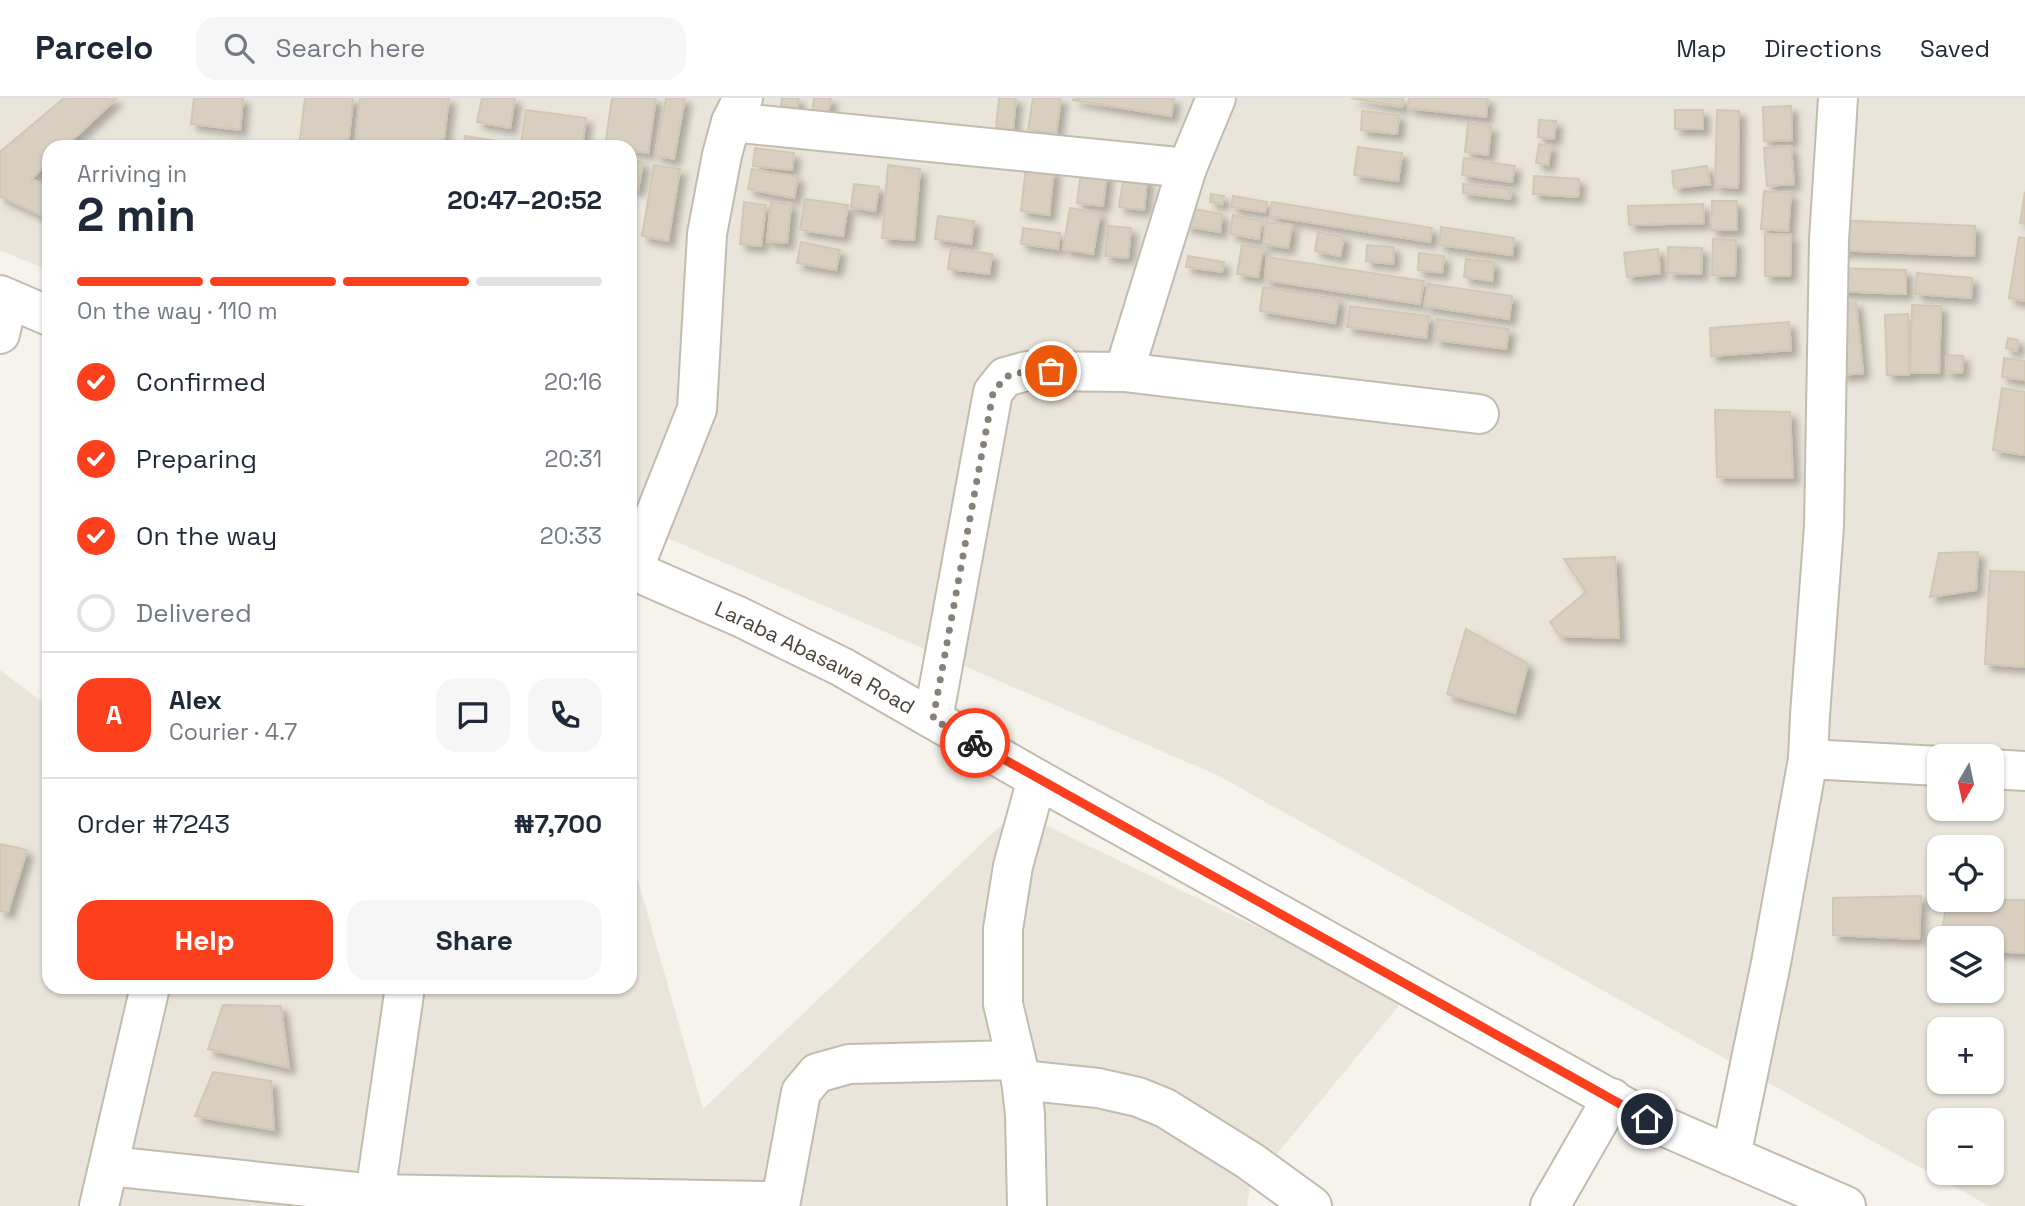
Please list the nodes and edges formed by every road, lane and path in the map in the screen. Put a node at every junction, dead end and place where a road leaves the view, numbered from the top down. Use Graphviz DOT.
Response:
graph roads {
  1 [pos="1216,98"];
  2 [pos="1838,98"];
  3 [pos="737,110"];
  4 [pos="1186,168"];
  5 [pos="3,309"];
  6 [pos="42,315"];
  7 [pos="1124,372"];
  8 [pos="1479,414"];
  9 [pos="637,558"];
  10 [pos="637,572"];
  11 [pos="933,719"];
  12 [pos="1808,759"];
  13 [pos="1927,765"];
  14 [pos="2004,770"];
  15 [pos="2025,771"];
  16 [pos="1037,779"];
  17 [pos="148,994"];
  18 [pos="404,994"];
  19 [pos="1019,1070"];
  20 [pos="1612,1098"];
  21 [pos="1731,1156"];
  22 [pos="109,1166"];
  23 [pos="375,1194"];
  24 [pos="652,1202"];
  25 [pos="100,1206"];
  26 [pos="779,1206"];
  27 [pos="1027,1206"];
  28 [pos="1312,1206"];
  29 [pos="1550,1206"];
  30 [pos="1846,1206"];
  1 -- 4 [label="street"];
  2 -- 12 [label="street"];
  3 -- 4 [label="street"];
  3 -- 9 [label="street"];
  4 -- 7 [label="street"];
  5 -- 6 [label="street"];
  7 -- 8 [label="street"];
  7 -- 11 [label="street"];
  10 -- 11 [label="street, Laraba Abasawa Road"];
  11 -- 16 [label="street, Laraba Abasawa Road"];
  12 -- 13 [label="street"];
  12 -- 21 [label="street"];
  14 -- 15 [label="street"];
  16 -- 19 [label="street"];
  16 -- 20 [label="street, Laraba Abasawa Road"];
  17 -- 22 [label="street"];
  18 -- 23 [label="street"];
  19 -- 26 [label="street"];
  19 -- 27 [label="street"];
  19 -- 28 [label="street"];
  20 -- 21 [label="street, Laraba Abasawa Road"];
  20 -- 29 [label="street"];
  21 -- 30 [label="street, Laraba Abasawa Road"];
  22 -- 23 [label="street"];
  22 -- 25 [label="street"];
  23 -- 24 [label="street"];
  24 -- 26 [label="street"];
}
